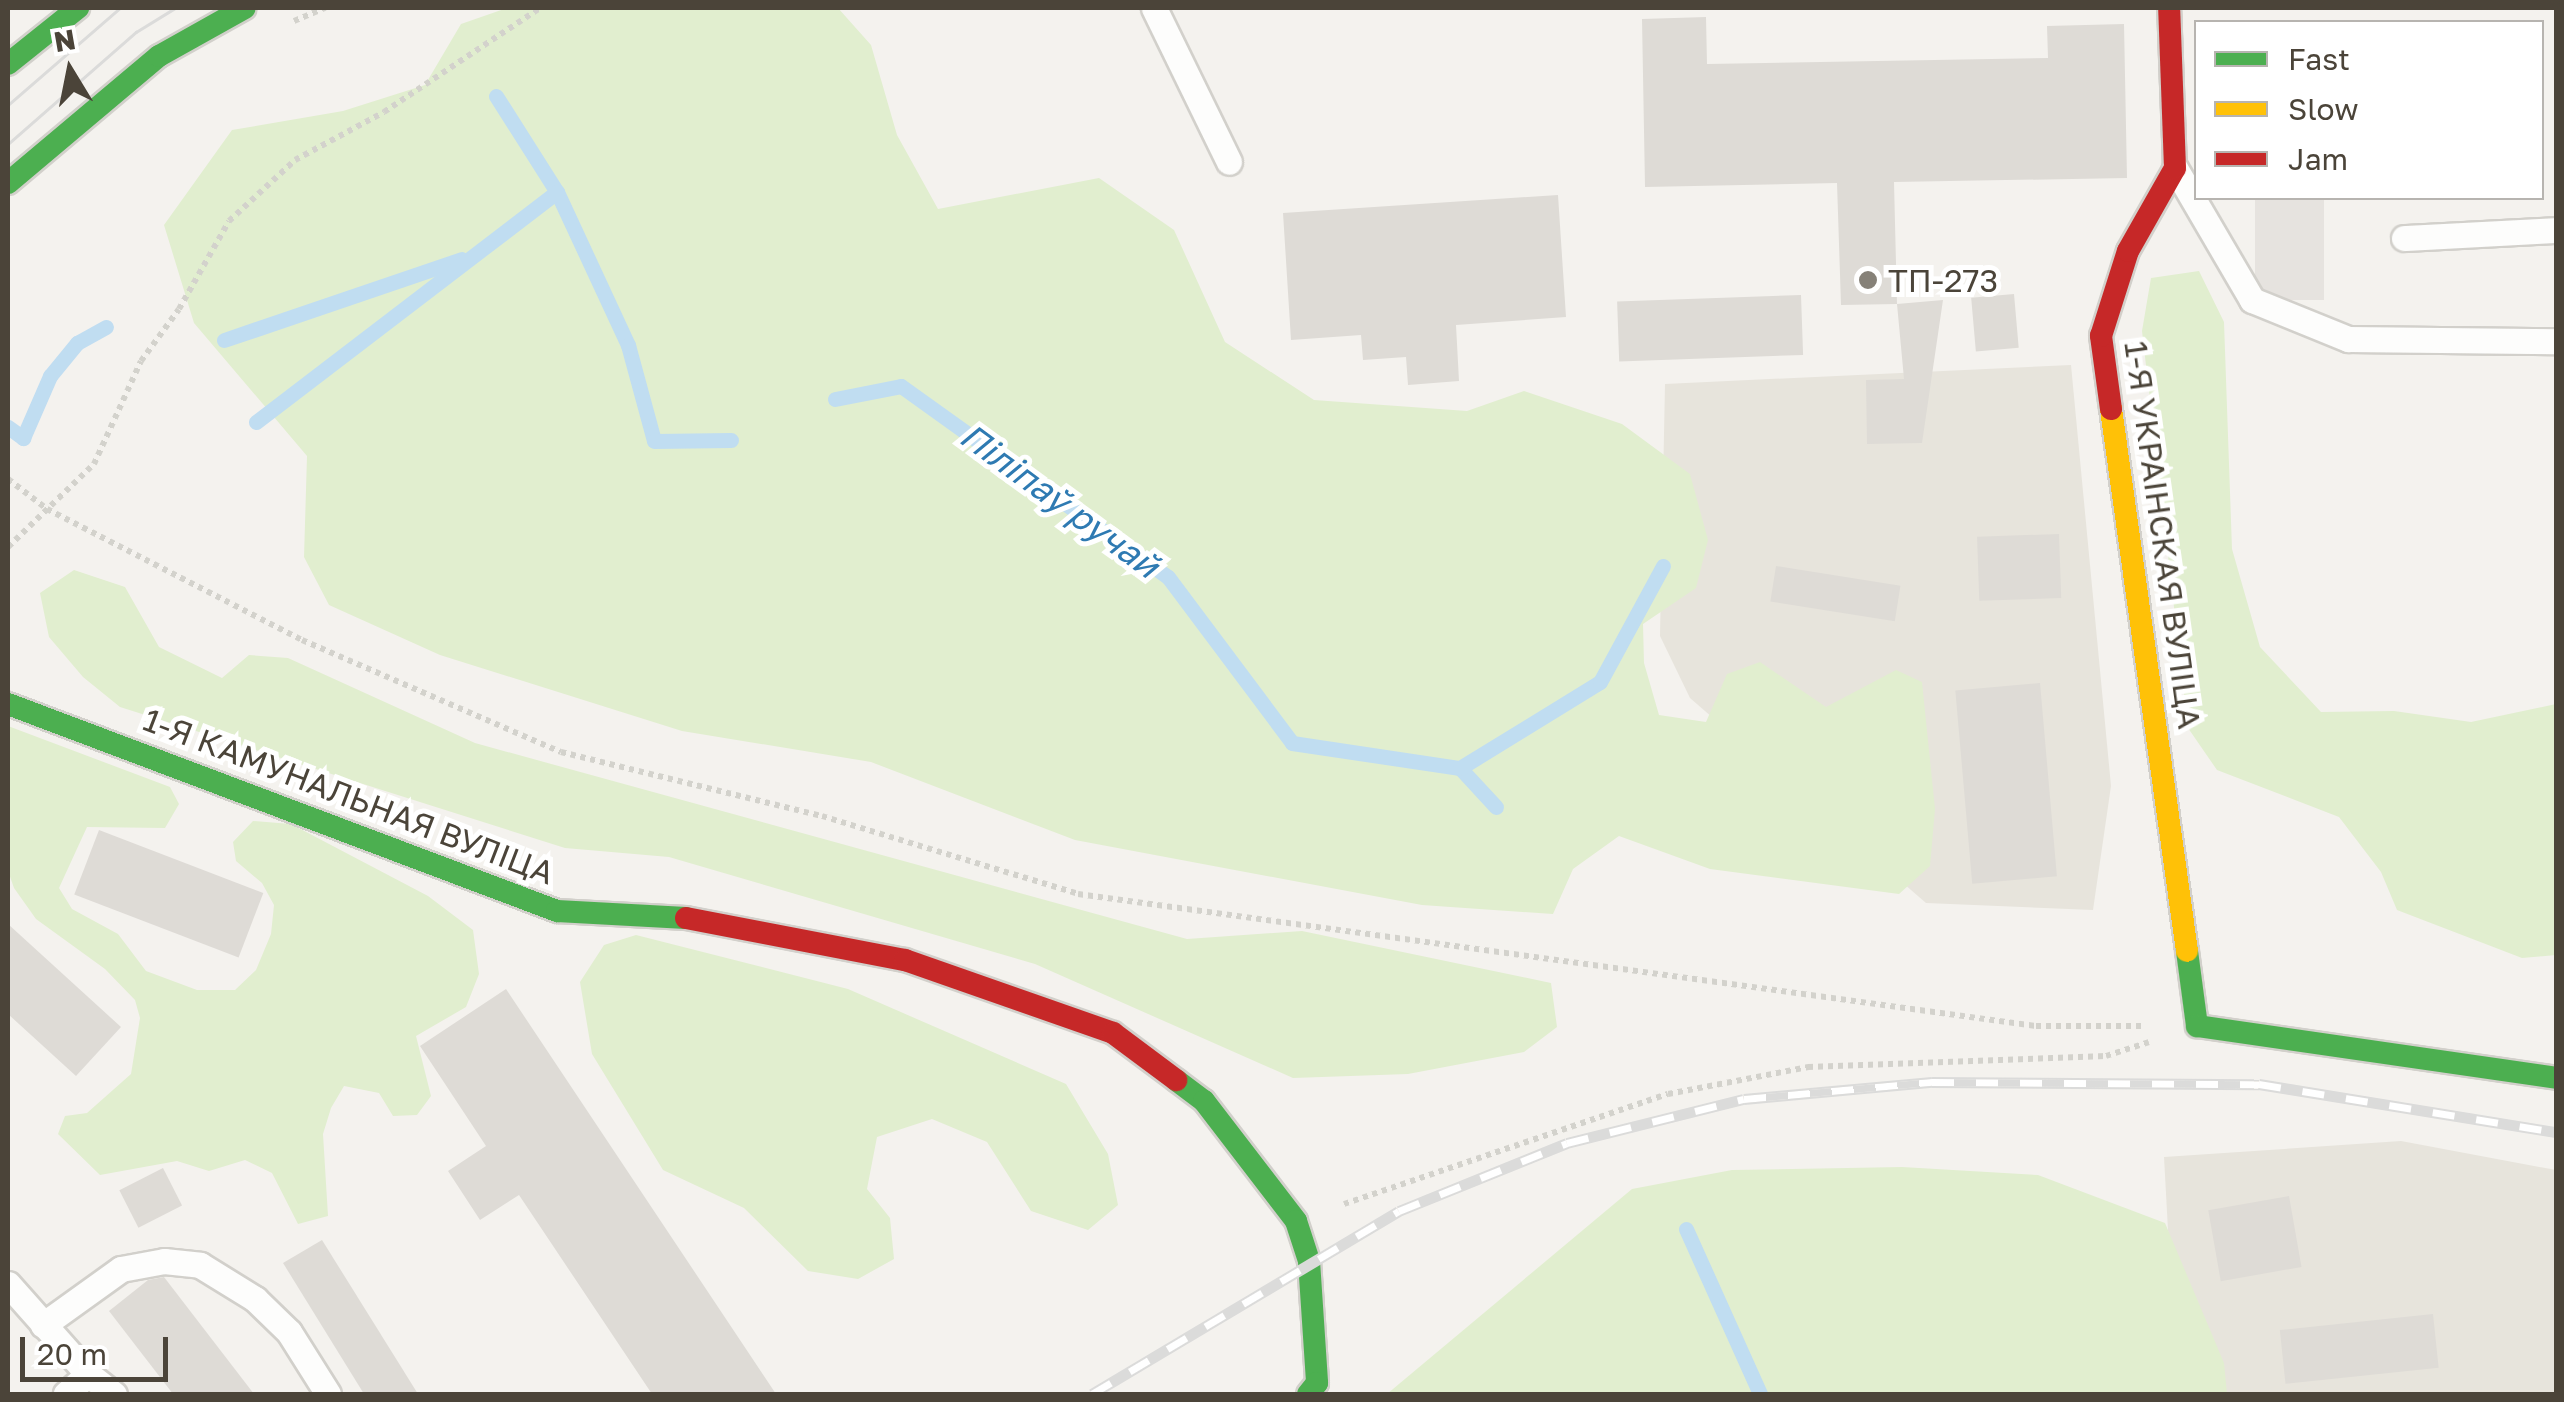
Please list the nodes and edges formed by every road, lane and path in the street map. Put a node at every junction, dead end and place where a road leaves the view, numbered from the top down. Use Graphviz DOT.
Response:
graph roads {
  1 [pos="78,8"];
  2 [pos="246,8"];
  3 [pos="540,8"];
  4 [pos="1154,8"];
  5 [pos="2169,8"];
  6 [pos="8,64"];
  7 [pos="1229,162"];
  8 [pos="2175,168"];
  9 [pos="8,182"];
  10 [pos="2556,230"];
  11 [pos="2404,238"];
  12 [pos="2556,340"];
  13 [pos="8,479"];
  14 [pos="48,509"];
  15 [pos="8,547"];
  16 [pos="8,704"];
  17 [pos="2197,1026"];
  18 [pos="2556,1078"];
  19 [pos="1296,1220"];
  20 [pos="8,1284"];
  21 [pos="43,1325"];
  22 [pos="88,1374"];
  23 [pos="66,1394"];
  24 [pos="114,1394"];
  25 [pos="328,1394"];
  26 [pos="1308,1394"];
  1 -- 6 [label="street"];
  2 -- 9 [label="street"];
  3 -- 14 [label="path"];
  4 -- 7 [label="lane"];
  5 -- 8 [label="street"];
  8 -- 12 [label="lane"];
  8 -- 17 [label="street, 1-Я УКРАІНСКАЯ ВУЛІЦА"];
  10 -- 11 [label="lane"];
  13 -- 14 [label="path"];
  14 -- 15 [label="path"];
  14 -- 17 [label="path"];
  16 -- 19 [label="street, 1-Я КАМУНАЛЬНАЯ ВУЛІЦА"];
  17 -- 18 [label="street"];
  17 -- 19 [label="path"];
  19 -- 26 [label="street, 1-Я КАМУНАЛЬНАЯ ВУЛІЦА"];
  20 -- 21 [label="lane"];
  21 -- 22 [label="lane"];
  21 -- 25 [label="lane"];
  22 -- 23 [label="lane"];
  22 -- 24 [label="lane"];
}
